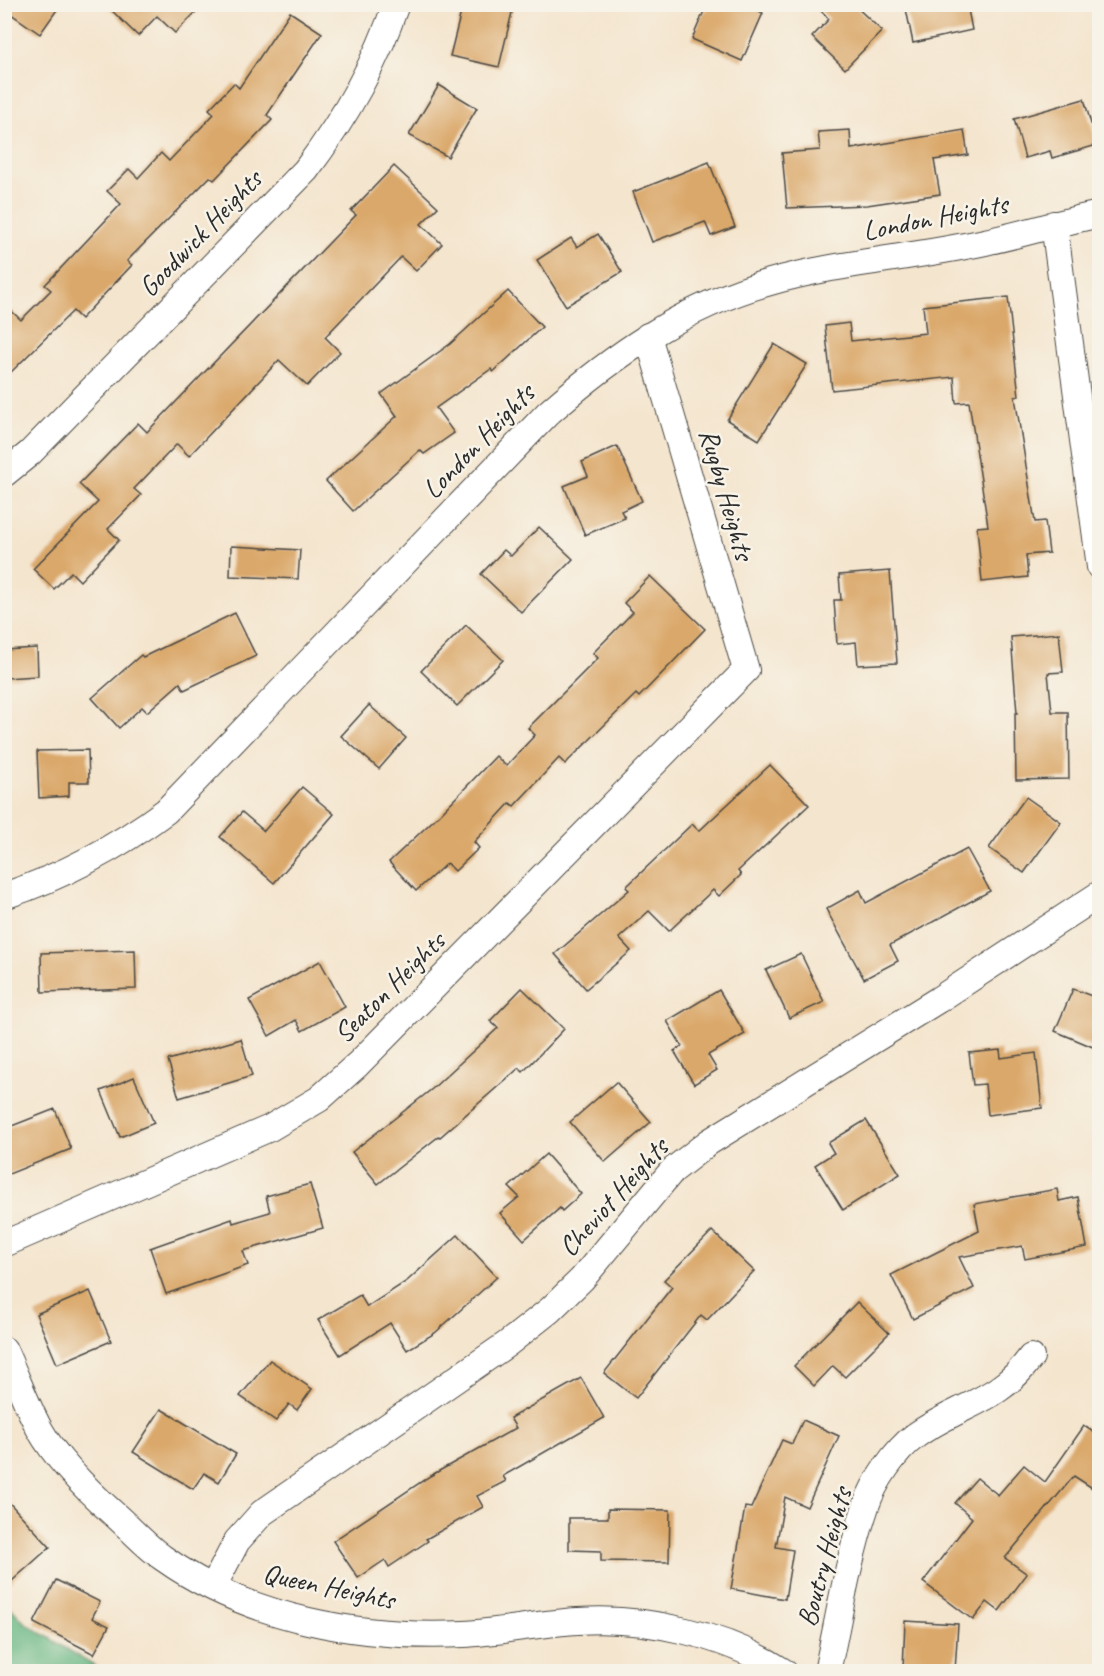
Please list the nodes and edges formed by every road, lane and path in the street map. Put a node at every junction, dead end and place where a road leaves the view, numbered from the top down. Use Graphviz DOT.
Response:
graph roads {
  1 [pos="396,4"];
  2 [pos="1100,214"];
  3 [pos="1054,224"];
  4 [pos="648,336"];
  5 [pos="4,474"];
  6 [pos="1100,567"];
  7 [pos="746,670"];
  8 [pos="1100,894"];
  9 [pos="4,896"];
  10 [pos="4,1244"];
  11 [pos="4,1350"];
  12 [pos="1031,1357"];
  13 [pos="213,1587"];
  14 [pos="784,1671"];
  15 [pos="826,1671"];
  1 -- 5 [label="street, Goodwick Heights"];
  2 -- 3 [label="street, London Heights"];
  3 -- 4 [label="street, London Heights"];
  3 -- 6 [label="street"];
  4 -- 7 [label="street, Rugby Heights"];
  4 -- 9 [label="street, London Heights"];
  7 -- 10 [label="street, Seaton Heights"];
  8 -- 13 [label="street, Cheviot Heights"];
  11 -- 13 [label="street, Queen Heights"];
  12 -- 15 [label="street, Boutry Heights"];
  13 -- 14 [label="street, Queen Heights"];
}
